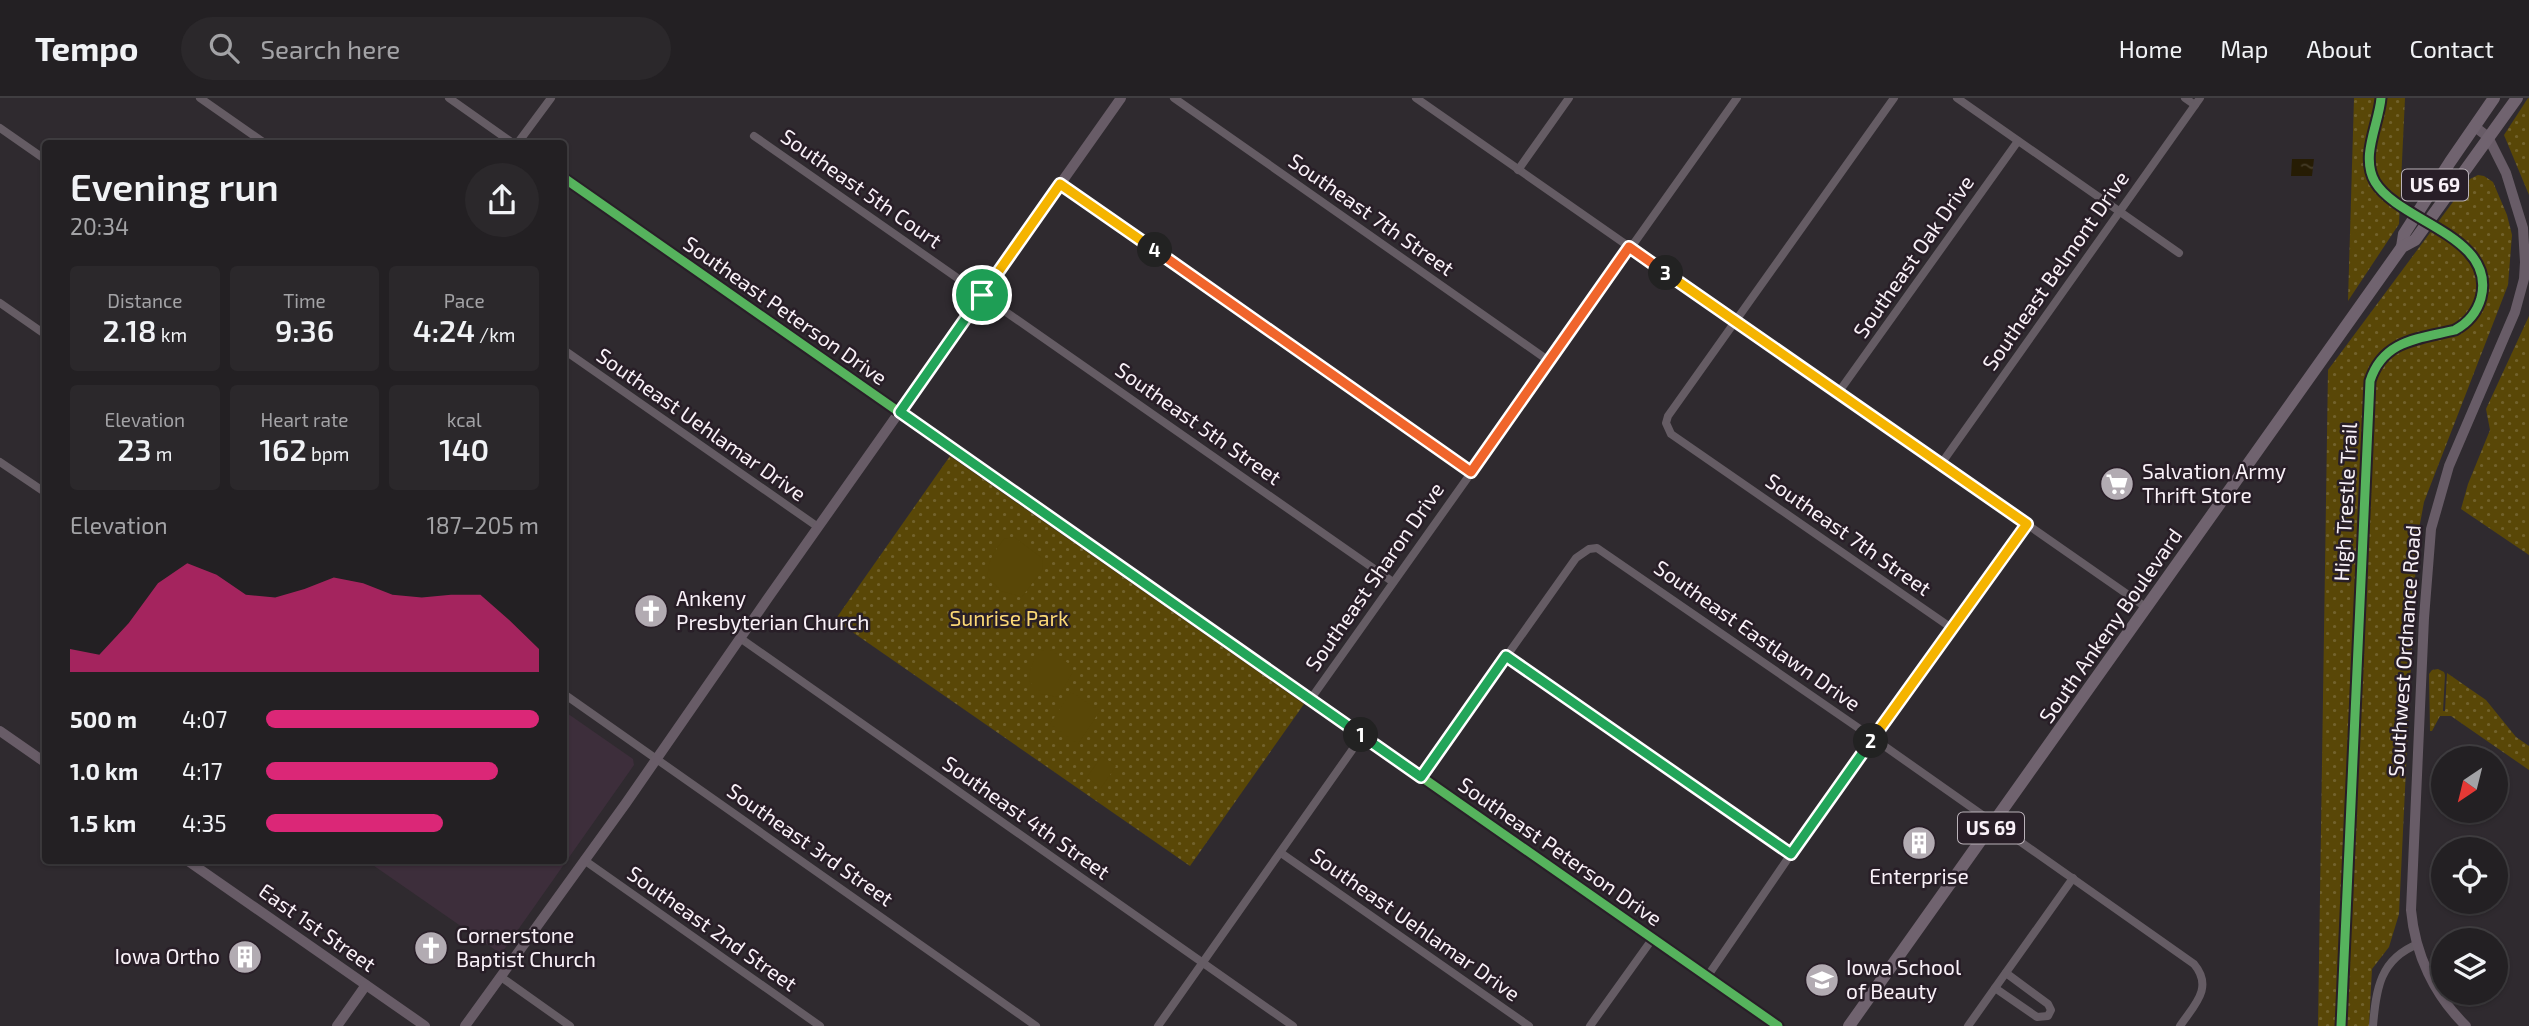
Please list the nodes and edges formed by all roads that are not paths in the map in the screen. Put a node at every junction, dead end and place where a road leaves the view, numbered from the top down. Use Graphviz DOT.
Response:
graph roads {
  1 [pos="201,98"];
  2 [pos="449,98"];
  3 [pos="551,98"];
  4 [pos="1121,98"];
  5 [pos="1174,98"];
  6 [pos="1416,98"];
  7 [pos="1569,98"];
  8 [pos="1737,98"];
  9 [pos="1894,98"];
  10 [pos="1957,98"];
  11 [pos="2185,98"];
  12 [pos="2494,98"];
  13 [pos="2517,98"];
  14 [pos="2198,102"];
  15 [pos="2474,126"];
  16 [pos="0,128"];
  17 [pos="754,136"];
  18 [pos="2488,137"];
  19 [pos="260,140"];
  20 [pos="510,140"];
  21 [pos="519,140"];
  22 [pos="2018,141"];
  23 [pos="42,157"];
  24 [pos="1518,170"];
  25 [pos="567,180"];
  26 [pos="1060,184"];
  27 [pos="2121,211"];
  28 [pos="1629,247"];
  29 [pos="2402,247"];
  30 [pos="2179,253"];
  31 [pos="982,295"];
  32 [pos="0,303"];
  33 [pos="1736,322"];
  34 [pos="42,332"];
  35 [pos="567,353"];
  36 [pos="1549,361"];
  37 [pos="1838,393"];
  38 [pos="900,412"];
  39 [pos="0,462"];
  40 [pos="1941,464"];
  41 [pos="1471,472"];
  42 [pos="42,490"];
  43 [pos="2027,524"];
  44 [pos="818,527"];
  45 [pos="1393,582"];
  46 [pos="2147,608"];
  47 [pos="1953,629"];
  48 [pos="740,638"];
  49 [pos="1506,656"];
  50 [pos="567,696"];
  51 [pos="1310,700"];
  52 [pos="0,731"];
  53 [pos="1362,736"];
  54 [pos="1874,738"];
  55 [pos="657,758"];
  56 [pos="42,759"];
  57 [pos="1421,777"];
  58 [pos="1994,823"];
  59 [pos="1281,853"];
  60 [pos="1791,854"];
  61 [pos="584,860"];
  62 [pos="192,864"];
  63 [pos="2073,878"];
  64 [pos="1653,938"];
  65 [pos="2418,944"];
  66 [pos="1203,964"];
  67 [pos="2006,973"];
  68 [pos="501,977"];
  69 [pos="1707,977"];
  70 [pos="366,985"];
  71 [pos="1995,988"];
  72 [pos="337,1026"];
  73 [pos="425,1026"];
  74 [pos="465,1026"];
  75 [pos="570,1026"];
  76 [pos="820,1026"];
  77 [pos="1036,1026"];
  78 [pos="1158,1026"];
  79 [pos="1293,1026"];
  80 [pos="1529,1026"];
  81 [pos="1590,1026"];
  82 [pos="1778,1026"];
  83 [pos="1849,1026"];
  84 [pos="1968,1026"];
  85 [pos="2180,1026"];
  86 [pos="2373,1026"];
  87 [pos="2466,1026"];
  1 -- 19 [label="street"];
  2 -- 20 [label="street"];
  3 -- 21 [label="street"];
  4 -- 26 [label="street"];
  5 -- 36 [label="street, Southeast 7th Street"];
  6 -- 24 [label="street"];
  7 -- 24 [label="street"];
  8 -- 28 [label="street, Southeast Sharon Drive"];
  9 -- 33 [label="street"];
  10 -- 22 [label="street"];
  11 -- 14 [label="street"];
  12 -- 15 [label="main road, South Ankeny Boulevard / US 69"];
  13 -- 18 [label="main road, South Ankeny Boulevard / US 69"];
  14 -- 27 [label="street, Southeast Belmont Drive"];
  15 -- 18 [label="street, Southwest Ordnance Road"];
  15 -- 29 [label="main road, South Ankeny Boulevard / US 69"];
  16 -- 23 [label="street"];
  17 -- 31 [label="street, Southeast 5th Court"];
  18 -- 29 [label="main road, South Ankeny Boulevard / US 69"];
  18 -- 65 [label="street, Southwest Ordnance Road"];
  22 -- 27 [label="street"];
  22 -- 37 [label="street, Southeast Oak Drive"];
  24 -- 28 [label="street"];
  25 -- 38 [label="street, Southeast Peterson Drive"];
  26 -- 31 [label="street"];
  26 -- 41 [label="street"];
  27 -- 30 [label="street"];
  27 -- 40 [label="street, Southeast Belmont Drive"];
  28 -- 33 [label="street"];
  28 -- 36 [label="street, Southeast Sharon Drive"];
  29 -- 46 [label="main road, South Ankeny Boulevard / US 69"];
  31 -- 38 [label="street"];
  31 -- 45 [label="street, Southeast 5th Street"];
  32 -- 34 [label="street"];
  33 -- 37 [label="street"];
  33 -- 47 [label="street, Southeast 7th Street"];
  35 -- 44 [label="street, Southeast Uehlamar Drive"];
  36 -- 41 [label="street, Southeast Sharon Drive"];
  37 -- 40 [label="street"];
  38 -- 44 [label="street"];
  38 -- 51 [label="street, Southeast Peterson Drive"];
  39 -- 42 [label="street"];
  40 -- 43 [label="street"];
  41 -- 45 [label="street, Southeast Sharon Drive"];
  43 -- 46 [label="street"];
  43 -- 47 [label="street"];
  44 -- 48 [label="street"];
  45 -- 51 [label="street, Southeast Sharon Drive"];
  46 -- 58 [label="main road, South Ankeny Boulevard / US 69"];
  47 -- 54 [label="street"];
  48 -- 55 [label="street"];
  48 -- 66 [label="street, Southeast 4th Street"];
  49 -- 54 [label="street, Southeast Eastlawn Drive"];
  49 -- 57 [label="street"];
  49 -- 60 [label="street"];
  50 -- 55 [label="street, Southeast 3rd Street"];
  51 -- 53 [label="street, Southeast Peterson Drive"];
  52 -- 56 [label="street"];
  53 -- 57 [label="street, Southeast Peterson Drive"];
  53 -- 59 [label="street"];
  54 -- 58 [label="street, Southeast Eastlawn Drive"];
  54 -- 60 [label="street"];
  55 -- 61 [label="street"];
  55 -- 77 [label="street, Southeast 3rd Street"];
  57 -- 64 [label="street, Southeast Peterson Drive"];
  58 -- 63 [label="street, Southeast Eastlawn Drive"];
  58 -- 83 [label="main road, South Ankeny Boulevard / US 69"];
  59 -- 66 [label="street"];
  59 -- 80 [label="street, Southeast Uehlamar Drive"];
  60 -- 69 [label="street"];
  61 -- 68 [label="street"];
  61 -- 76 [label="street, Southeast 2nd Street"];
  62 -- 70 [label="street, East 1st Street"];
  63 -- 67 [label="street"];
  63 -- 85 [label="street, Southeast Eastlawn Drive"];
  64 -- 69 [label="street, Southeast Peterson Drive"];
  64 -- 81 [label="street"];
  65 -- 86 [label="street"];
  65 -- 87 [label="street, Southwest Ordnance Road"];
  66 -- 78 [label="street"];
  66 -- 79 [label="street, Southeast 4th Street"];
  67 -- 71 [label="street"];
  67 -- 71 [label="street"];
  68 -- 74 [label="street"];
  68 -- 75 [label="street"];
  69 -- 82 [label="street, Southeast Peterson Drive"];
  70 -- 72 [label="street"];
  70 -- 73 [label="street, East 1st Street"];
  71 -- 84 [label="street"];
}
